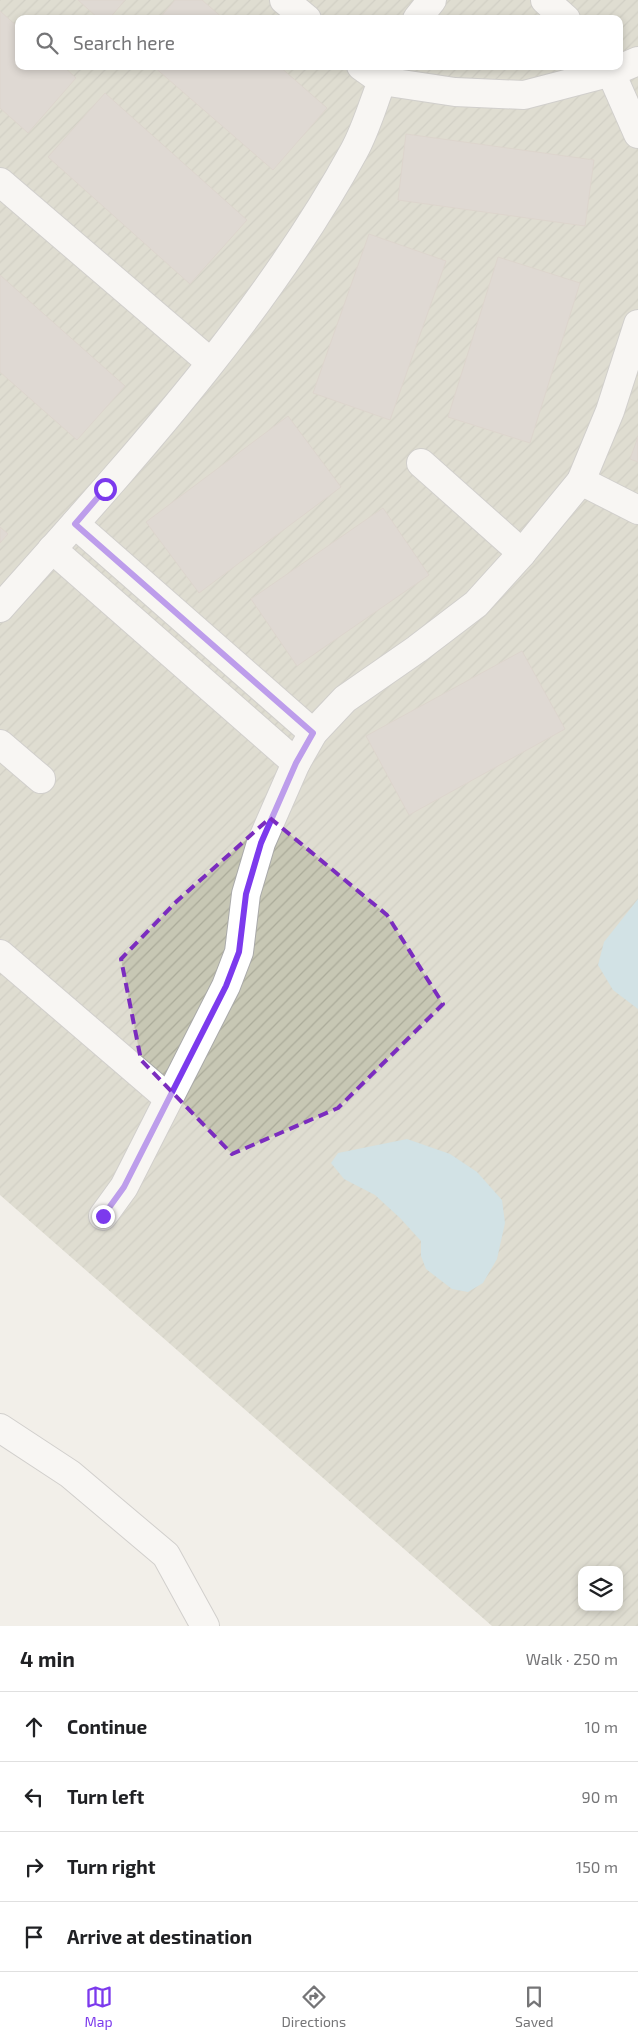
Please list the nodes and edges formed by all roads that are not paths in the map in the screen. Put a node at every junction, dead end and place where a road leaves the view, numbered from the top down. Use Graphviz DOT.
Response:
graph roads {
  1 [pos="284,0"];
  2 [pos="432,0"];
  3 [pos="545,0"];
  4 [pos="302,15"];
  5 [pos="420,15"];
  6 [pos="562,15"];
  7 [pos="638,61"];
  8 [pos="623,65"];
  9 [pos="607,70"];
  10 [pos="610,70"];
  11 [pos="377,71"];
  12 [pos="638,134"];
  13 [pos="0,182"];
  14 [pos="638,324"];
  15 [pos="210,362"];
  16 [pos="421,463"];
  17 [pos="581,481"];
  18 [pos="638,510"];
  19 [pos="75,524"];
  20 [pos="52,549"];
  21 [pos="522,553"];
  22 [pos="0,608"];
  23 [pos="313,733"];
  24 [pos="0,744"];
  25 [pos="296,763"];
  26 [pos="41,779"];
  27 [pos="0,954"];
  28 [pos="168,1098"];
  29 [pos="103,1216"];
  30 [pos="0,1428"];
  31 [pos="205,1626"];
  1 -- 4 [label="street"];
  2 -- 5 [label="street"];
  3 -- 6 [label="street"];
  7 -- 8 [label="street"];
  9 -- 11 [label="street"];
  10 -- 12 [label="street"];
  11 -- 15 [label="street"];
  13 -- 15 [label="street"];
  14 -- 17 [label="street"];
  15 -- 19 [label="street"];
  16 -- 21 [label="street"];
  17 -- 18 [label="street"];
  17 -- 21 [label="street"];
  19 -- 20 [label="street"];
  19 -- 23 [label="street"];
  20 -- 22 [label="street"];
  20 -- 25 [label="street"];
  21 -- 23 [label="street"];
  23 -- 25 [label="street"];
  24 -- 26 [label="street"];
  25 -- 28 [label="street"];
  27 -- 28 [label="street"];
  28 -- 29 [label="street"];
  30 -- 31 [label="street"];
}
